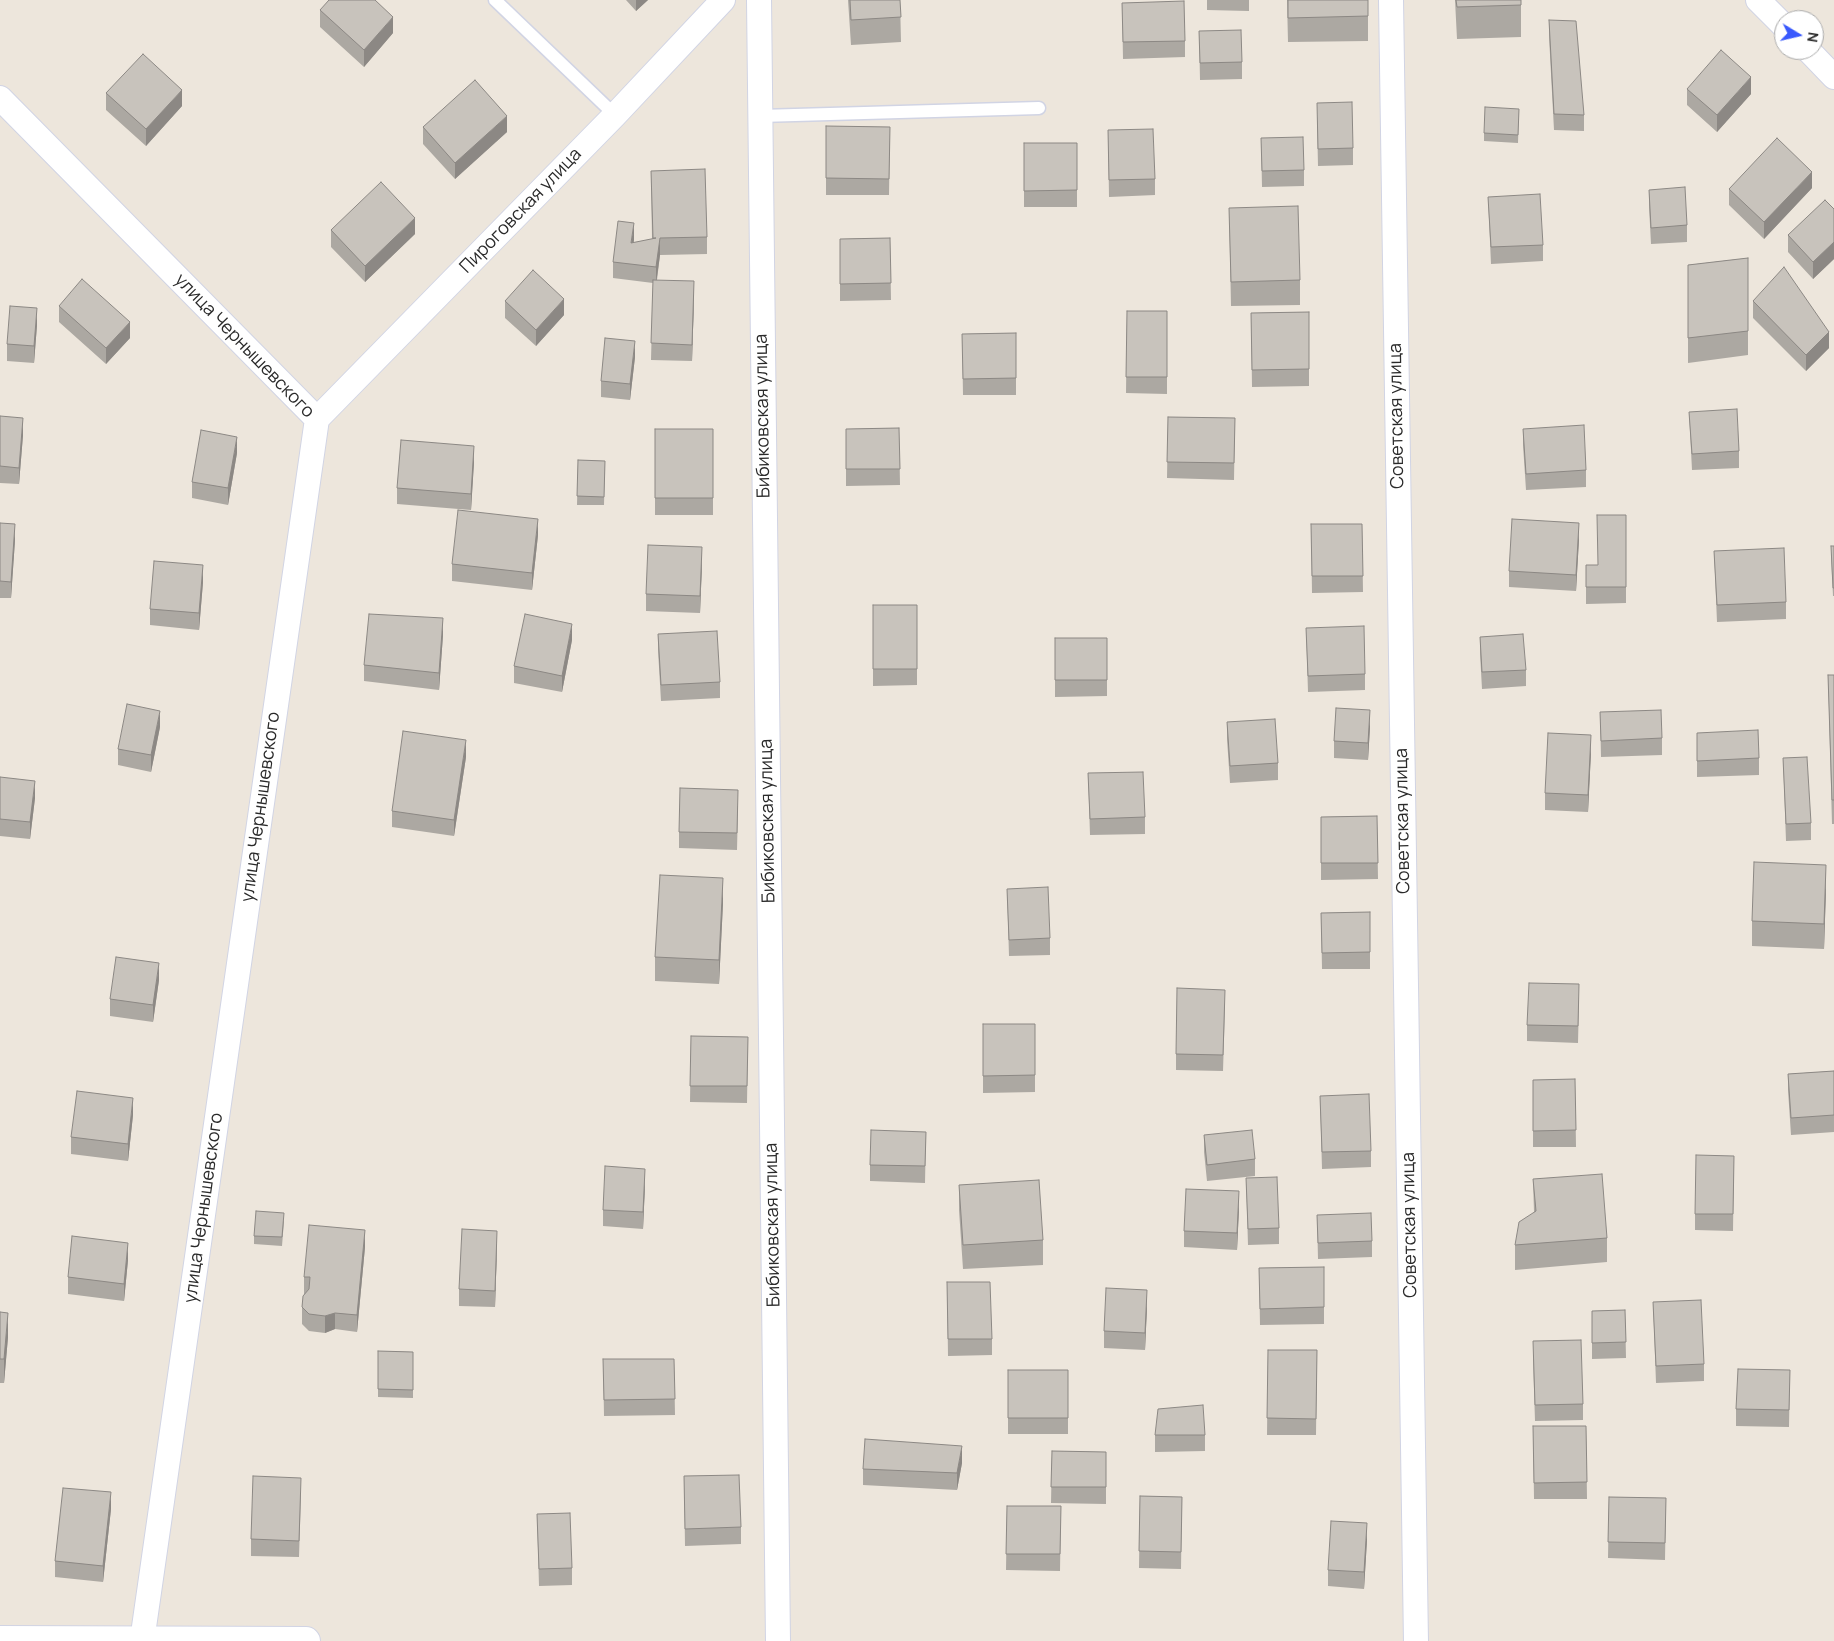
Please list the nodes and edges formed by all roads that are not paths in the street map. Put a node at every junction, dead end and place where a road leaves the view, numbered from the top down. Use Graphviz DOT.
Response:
graph roads {
  1 [pos="495,0"];
  2 [pos="723,0"];
  3 [pos="759,0"];
  4 [pos="1391,0"];
  5 [pos="1758,0"];
  6 [pos="1774,16"];
  7 [pos="1818,60"];
  8 [pos="1834,77"];
  9 [pos="0,98"];
  10 [pos="1039,108"];
  11 [pos="615,115"];
  12 [pos="760,116"];
  13 [pos="317,418"];
  14 [pos="0,1640"];
  15 [pos="142,1640"];
  16 [pos="306,1641"];
  17 [pos="778,1641"];
  18 [pos="1416,1641"];
  1 -- 11 [label="lane"];
  2 -- 11 [label="street, Пироговская улица"];
  3 -- 12 [label="street, Бибиковская улица"];
  4 -- 18 [label="street, Советская улица"];
  5 -- 6 [label="street"];
  7 -- 8 [label="street"];
  9 -- 13 [label="street, улица Чернышевского"];
  10 -- 12 [label="lane"];
  11 -- 13 [label="street, Пироговская улица"];
  12 -- 17 [label="street, Бибиковская улица"];
  13 -- 15 [label="street, улица Чернышевского"];
  14 -- 15 [label="street"];
  15 -- 16 [label="street"];
}
